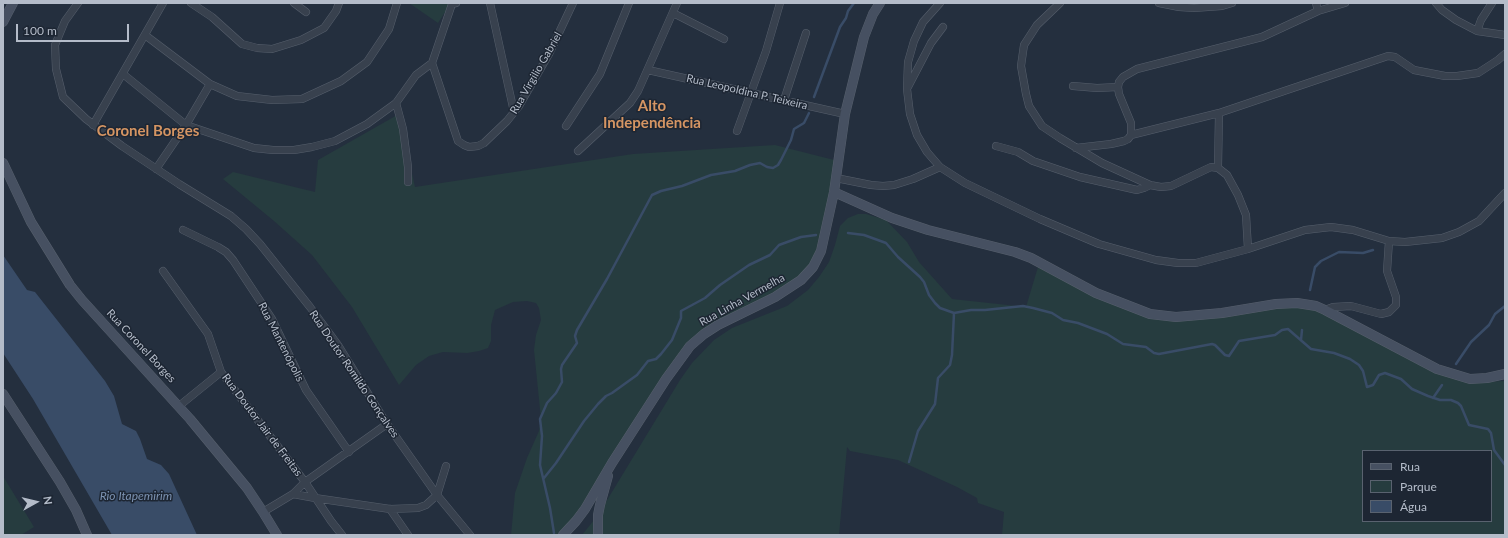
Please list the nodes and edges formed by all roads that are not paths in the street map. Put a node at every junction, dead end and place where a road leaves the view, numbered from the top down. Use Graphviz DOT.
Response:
graph roads {
  1 [pos="13,3"];
  2 [pos="78,3"];
  3 [pos="163,3"];
  4 [pos="191,3"];
  5 [pos="294,3"];
  6 [pos="339,3"];
  7 [pos="397,3"];
  8 [pos="456,3"];
  9 [pos="490,3"];
  10 [pos="573,3"];
  11 [pos="629,3"];
  12 [pos="677,3"];
  13 [pos="780,3"];
  14 [pos="880,3"];
  15 [pos="940,3"];
  16 [pos="1060,3"];
  17 [pos="1159,3"];
  18 [pos="1232,3"];
  19 [pos="1316,3"];
  20 [pos="1345,3"];
  21 [pos="1436,3"];
  22 [pos="1492,3"];
  23 [pos="1318,11"];
  24 [pos="306,12"];
  25 [pos="673,13"];
  26 [pos="3,22"];
  27 [pos="943,27"];
  28 [pos="1477,31"];
  29 [pos="806,33"];
  30 [pos="145,35"];
  31 [pos="1505,35"];
  32 [pos="724,39"];
  33 [pos="1505,54"];
  34 [pos="432,63"];
  35 [pos="648,70"];
  36 [pos="123,74"];
  37 [pos="210,84"];
  38 [pos="1073,86"];
  39 [pos="1118,87"];
  40 [pos="907,89"];
  41 [pos="750,93"];
  42 [pos="784,100"];
  43 [pos="396,103"];
  44 [pos="514,112"];
  45 [pos="1219,113"];
  46 [pos="845,114"];
  47 [pos="93,125"];
  48 [pos="186,125"];
  49 [pos="566,126"];
  50 [pos="737,131"];
  51 [pos="1131,135"];
  52 [pos="996,146"];
  53 [pos="1076,148"];
  54 [pos="578,151"];
  55 [pos="3,163"];
  56 [pos="940,167"];
  57 [pos="1218,168"];
  58 [pos="156,169"];
  59 [pos="836,178"];
  60 [pos="408,182"];
  61 [pos="1150,185"];
  62 [pos="834,192"];
  63 [pos="1505,193"];
  64 [pos="183,230"];
  65 [pos="1388,241"];
  66 [pos="1248,249"];
  67 [pos="163,271"];
  68 [pos="1325,310"];
  69 [pos="221,372"];
  70 [pos="1505,374"];
  71 [pos="3,394"];
  72 [pos="179,406"];
  73 [pos="387,424"];
  74 [pos="349,452"];
  75 [pos="612,463"];
  76 [pos="446,466"];
  77 [pos="305,482"];
  78 [pos="293,494"];
  79 [pos="436,495"];
  80 [pos="315,498"];
  81 [pos="390,509"];
  82 [pos="263,512"];
  83 [pos="86,535"];
  84 [pos="277,535"];
  85 [pos="342,535"];
  86 [pos="408,535"];
  87 [pos="470,535"];
  88 [pos="563,535"];
  89 [pos="598,535"];
  1 -- 26 [label="street"];
  2 -- 47 [label="street, Rua Doutor Romildo Gonçalves"];
  3 -- 30 [label="street"];
  4 -- 6 [label="street"];
  5 -- 24 [label="street"];
  7 -- 37 [label="street"];
  8 -- 34 [label="street"];
  9 -- 44 [label="street"];
  10 -- 44 [label="street, Rua Virgilio Gabriel"];
  11 -- 49 [label="street"];
  12 -- 25 [label="street"];
  13 -- 41 [label="street"];
  14 -- 46 [label="street, Rua Linha Vermelha"];
  15 -- 40 [label="street"];
  16 -- 53 [label="street"];
  17 -- 18 [label="street"];
  19 -- 23 [label="street"];
  20 -- 23 [label="street"];
  21 -- 28 [label="street"];
  22 -- 28 [label="street"];
  23 -- 39 [label="street"];
  25 -- 32 [label="street"];
  25 -- 35 [label="street"];
  27 -- 40 [label="street"];
  28 -- 31 [label="street"];
  29 -- 42 [label="street"];
  30 -- 36 [label="street"];
  30 -- 37 [label="street"];
  33 -- 45 [label="street"];
  34 -- 43 [label="street"];
  34 -- 44 [label="street, Rua Virgilio Gabriel"];
  35 -- 41 [label="street, Rua Leopoldina P. Teixeira"];
  35 -- 54 [label="street"];
  36 -- 47 [label="street"];
  36 -- 48 [label="street"];
  37 -- 48 [label="street"];
  38 -- 39 [label="street"];
  39 -- 51 [label="street"];
  40 -- 56 [label="street"];
  41 -- 42 [label="street, Rua Leopoldina P. Teixeira"];
  41 -- 50 [label="street"];
  42 -- 46 [label="street, Rua Leopoldina P. Teixeira"];
  43 -- 48 [label="street"];
  43 -- 60 [label="street"];
  45 -- 51 [label="street"];
  45 -- 57 [label="street"];
  46 -- 59 [label="street, Rua Linha Vermelha"];
  47 -- 58 [label="street, Rua Doutor Romildo Gonçalves"];
  48 -- 58 [label="street"];
  51 -- 53 [label="street"];
  52 -- 61 [label="street"];
  53 -- 61 [label="street"];
  55 -- 72 [label="street, Rua Coronel Borges"];
  56 -- 59 [label="street"];
  56 -- 66 [label="street"];
  57 -- 61 [label="street"];
  57 -- 66 [label="street"];
  58 -- 73 [label="street, Rua Doutor Romildo Gonçalves"];
  59 -- 62 [label="street, Rua Linha Vermelha"];
  62 -- 68 [label="street"];
  62 -- 75 [label="street, Rua Linha Vermelha"];
  63 -- 65 [label="street"];
  64 -- 74 [label="street, Rua Mantenópolis"];
  65 -- 66 [label="street"];
  65 -- 68 [label="street"];
  67 -- 69 [label="street, Rua Doutor Jair de Freitas"];
  68 -- 70 [label="street"];
  69 -- 72 [label="street"];
  69 -- 77 [label="street, Rua Doutor Jair de Freitas"];
  71 -- 83 [label="street"];
  72 -- 82 [label="street, Rua Coronel Borges"];
  73 -- 74 [label="street"];
  73 -- 79 [label="street, Rua Doutor Romildo Gonçalves"];
  74 -- 77 [label="street"];
  75 -- 88 [label="street"];
  75 -- 89 [label="street"];
  76 -- 79 [label="street"];
  77 -- 78 [label="street"];
  77 -- 80 [label="street, Rua Doutor Jair de Freitas"];
  78 -- 80 [label="street"];
  78 -- 82 [label="street"];
  79 -- 81 [label="street"];
  79 -- 87 [label="street, Rua Doutor Romildo Gonçalves"];
  80 -- 81 [label="street"];
  80 -- 85 [label="street, Rua Doutor Jair de Freitas"];
  81 -- 86 [label="street"];
  82 -- 84 [label="street, Rua Coronel Borges"];
}
